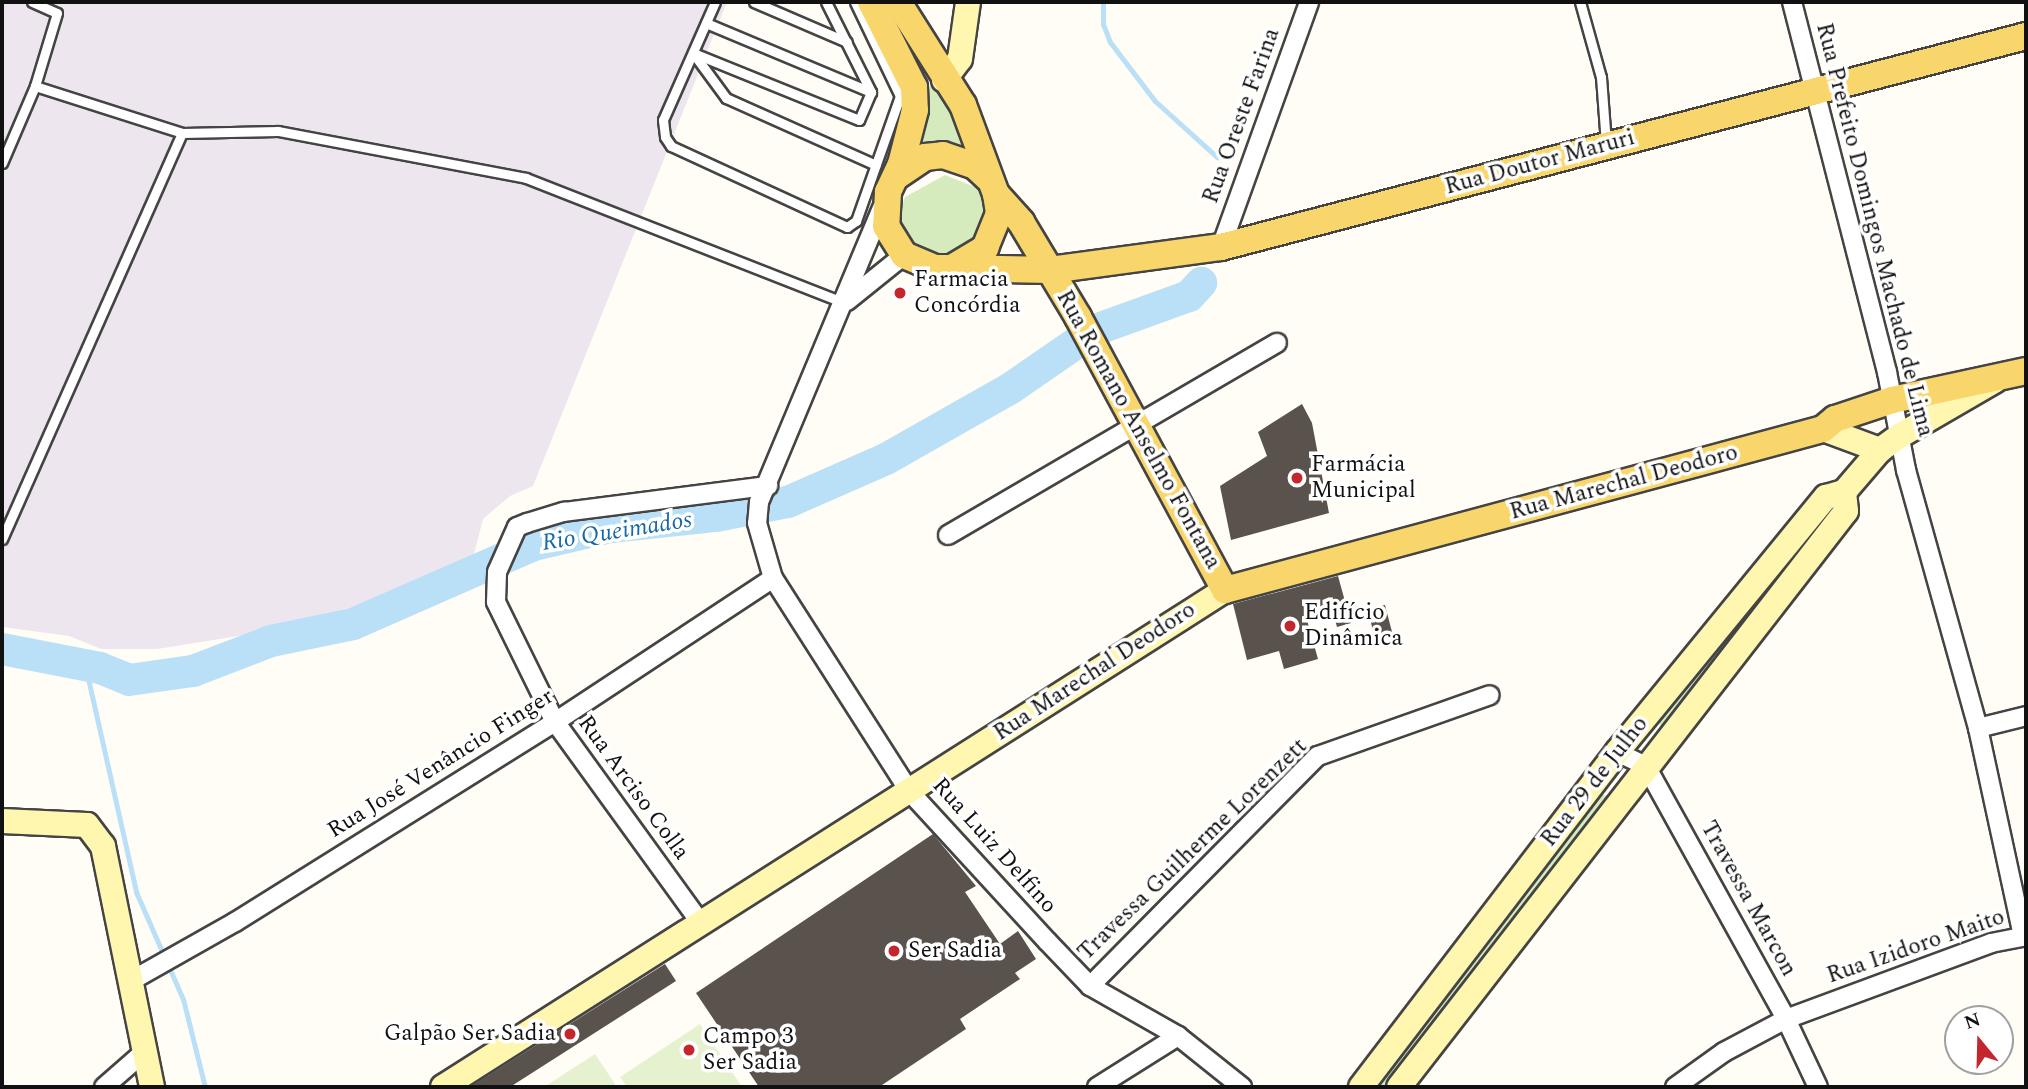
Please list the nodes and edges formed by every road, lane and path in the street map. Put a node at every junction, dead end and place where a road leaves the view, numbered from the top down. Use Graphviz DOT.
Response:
graph roads {
  1 [pos="32,2"];
  2 [pos="715,2"];
  3 [pos="754,2"];
  4 [pos="826,2"];
  5 [pos="855,2"];
  6 [pos="871,2"];
  7 [pos="898,2"];
  8 [pos="968,2"];
  9 [pos="1309,2"];
  10 [pos="1580,2"];
  11 [pos="1792,2"];
  12 [pos="706,23"];
  13 [pos="2026,36"];
  14 [pos="847,42"];
  15 [pos="692,53"];
  16 [pos="944,80"];
  17 [pos="36,86"];
  18 [pos="914,87"];
  19 [pos="1816,88"];
  20 [pos="871,92"];
  21 [pos="182,133"];
  22 [pos="1606,146"];
  23 [pos="2,163"];
  24 [pos="887,178"];
  25 [pos="992,186"];
  26 [pos="1221,247"];
  27 [pos="904,255"];
  28 [pos="952,268"];
  29 [pos="1050,271"];
  30 [pos="845,303"];
  31 [pos="1277,343"];
  32 [pos="2026,371"];
  33 [pos="1997,379"];
  34 [pos="1892,400"];
  35 [pos="1137,426"];
  36 [pos="1823,429"];
  37 [pos="1901,435"];
  38 [pos="1880,450"];
  39 [pos="1906,470"];
  40 [pos="768,486"];
  41 [pos="1844,492"];
  42 [pos="948,535"];
  43 [pos="2,538"];
  44 [pos="773,578"];
  45 [pos="1225,590"];
  46 [pos="1490,695"];
  47 [pos="2026,716"];
  48 [pos="555,722"];
  49 [pos="1978,727"];
  50 [pos="1617,752"];
  51 [pos="1646,766"];
  52 [pos="910,792"];
  53 [pos="2,821"];
  54 [pos="700,922"];
  55 [pos="2025,936"];
  56 [pos="129,982"];
  57 [pos="1090,986"];
  58 [pos="1786,1019"];
  59 [pos="1178,1036"];
  60 [pos="144,1052"];
  61 [pos="104,1087"];
  62 [pos="152,1087"];
  63 [pos="443,1087"];
  64 [pos="1097,1087"];
  65 [pos="1242,1087"];
  66 [pos="1361,1087"];
  67 [pos="1399,1087"];
  68 [pos="1675,1087"];
  69 [pos="1818,1087"];
  1 -- 17 [label="lane"];
  2 -- 12 [label="lane"];
  3 -- 14 [label="lane"];
  4 -- 14 [label="lane"];
  5 -- 24 [label="lane"];
  6 -- 18 [label="main road"];
  7 -- 16 [label="main road"];
  8 -- 16 [label="main road"];
  9 -- 26 [label="street, Rua Oreste Farina"];
  10 -- 22 [label="lane"];
  11 -- 19 [label="street, Rua Prefeito Domingos Machado de Lima"];
  12 -- 15 [label="lane"];
  12 -- 20 [label="lane"];
  13 -- 19 [label="main road, Rua Doutor Maruri"];
  14 -- 20 [label="lane"];
  15 -- 20 [label="lane"];
  15 -- 24 [label="lane"];
  15 -- 24 [label="lane"];
  16 -- 18 [label="main road"];
  16 -- 25 [label="main road"];
  17 -- 21 [label="lane"];
  17 -- 23 [label="lane"];
  18 -- 24 [label="main road"];
  19 -- 22 [label="main road, Rua Doutor Maruri"];
  19 -- 34 [label="street, Rua Prefeito Domingos Machado de Lima"];
  21 -- 30 [label="lane"];
  21 -- 43 [label="lane"];
  22 -- 26 [label="main road, Rua Doutor Maruri"];
  24 -- 25 [label="main road"];
  24 -- 27 [label="main road"];
  24 -- 30 [label="street"];
  25 -- 28 [label="main road"];
  25 -- 29 [label="main road"];
  26 -- 29 [label="main road, Rua Doutor Maruri"];
  27 -- 28 [label="main road"];
  27 -- 30 [label="street"];
  28 -- 29 [label="main road, Rua Doutor Maruri"];
  29 -- 35 [label="main road, Rua Romano Anselmo Fontana"];
  30 -- 40 [label="street"];
  31 -- 35 [label="street"];
  32 -- 33 [label="main road, Rua Marechal Deodoro"];
  33 -- 34 [label="main road, Rua Marechal Deodoro"];
  33 -- 37 [label="main road, Rua Marechal Deodoro"];
  34 -- 36 [label="main road, Rua Marechal Deodoro"];
  34 -- 37 [label="street, Rua Prefeito Domingos Machado de Lima"];
  35 -- 42 [label="street"];
  35 -- 45 [label="main road, Rua Romano Anselmo Fontana"];
  36 -- 38 [label="main road"];
  36 -- 45 [label="main road, Rua Marechal Deodoro"];
  37 -- 38 [label="main road, Rua Marechal Deodoro"];
  37 -- 39 [label="street, Rua Prefeito Domingos Machado de Lima"];
  38 -- 39 [label="street, Rua Prefeito Domingos Machado de Lima"];
  38 -- 41 [label="main road, Rua 29 de Julho"];
  39 -- 49 [label="street, Rua Prefeito Domingos Machado de Lima"];
  40 -- 44 [label="street, Rua Luiz Delfino"];
  40 -- 48 [label="street, Rua Arciso Colla"];
  41 -- 50 [label="main road, Rua 29 de Julho"];
  41 -- 51 [label="main road, Rua 29 de Julho"];
  44 -- 48 [label="street, Rua José Venâncio Finger"];
  44 -- 52 [label="street, Rua Luiz Delfino"];
  45 -- 52 [label="main road, Rua Marechal Deodoro"];
  46 -- 57 [label="street, Travessa Guilherme Lorenzett"];
  47 -- 49 [label="street"];
  48 -- 54 [label="street, Rua Arciso Colla"];
  48 -- 56 [label="street, Rua José Venâncio Finger"];
  49 -- 55 [label="street, Rua Prefeito Domingos Machado de Lima"];
  50 -- 51 [label="street"];
  50 -- 66 [label="main road, Rua 29 de Julho"];
  51 -- 58 [label="street, Travessa Marcon"];
  51 -- 67 [label="main road, Rua 29 de Julho"];
  52 -- 54 [label="main road, Rua Marechal Deodoro"];
  52 -- 57 [label="street, Rua Luiz Delfino"];
  53 -- 56 [label="main road"];
  54 -- 63 [label="main road, Rua Marechal Deodoro"];
  55 -- 58 [label="street, Rua Izidoro Maito"];
  56 -- 60 [label="main road"];
  57 -- 59 [label="street, Rua Luiz Delfino"];
  58 -- 68 [label="street, Rua Izidoro Maito"];
  58 -- 69 [label="street, Travessa Marcon"];
  59 -- 64 [label="street"];
  59 -- 65 [label="street, Rua Luiz Delfino"];
  60 -- 61 [label="street"];
  60 -- 62 [label="main road"];
}
